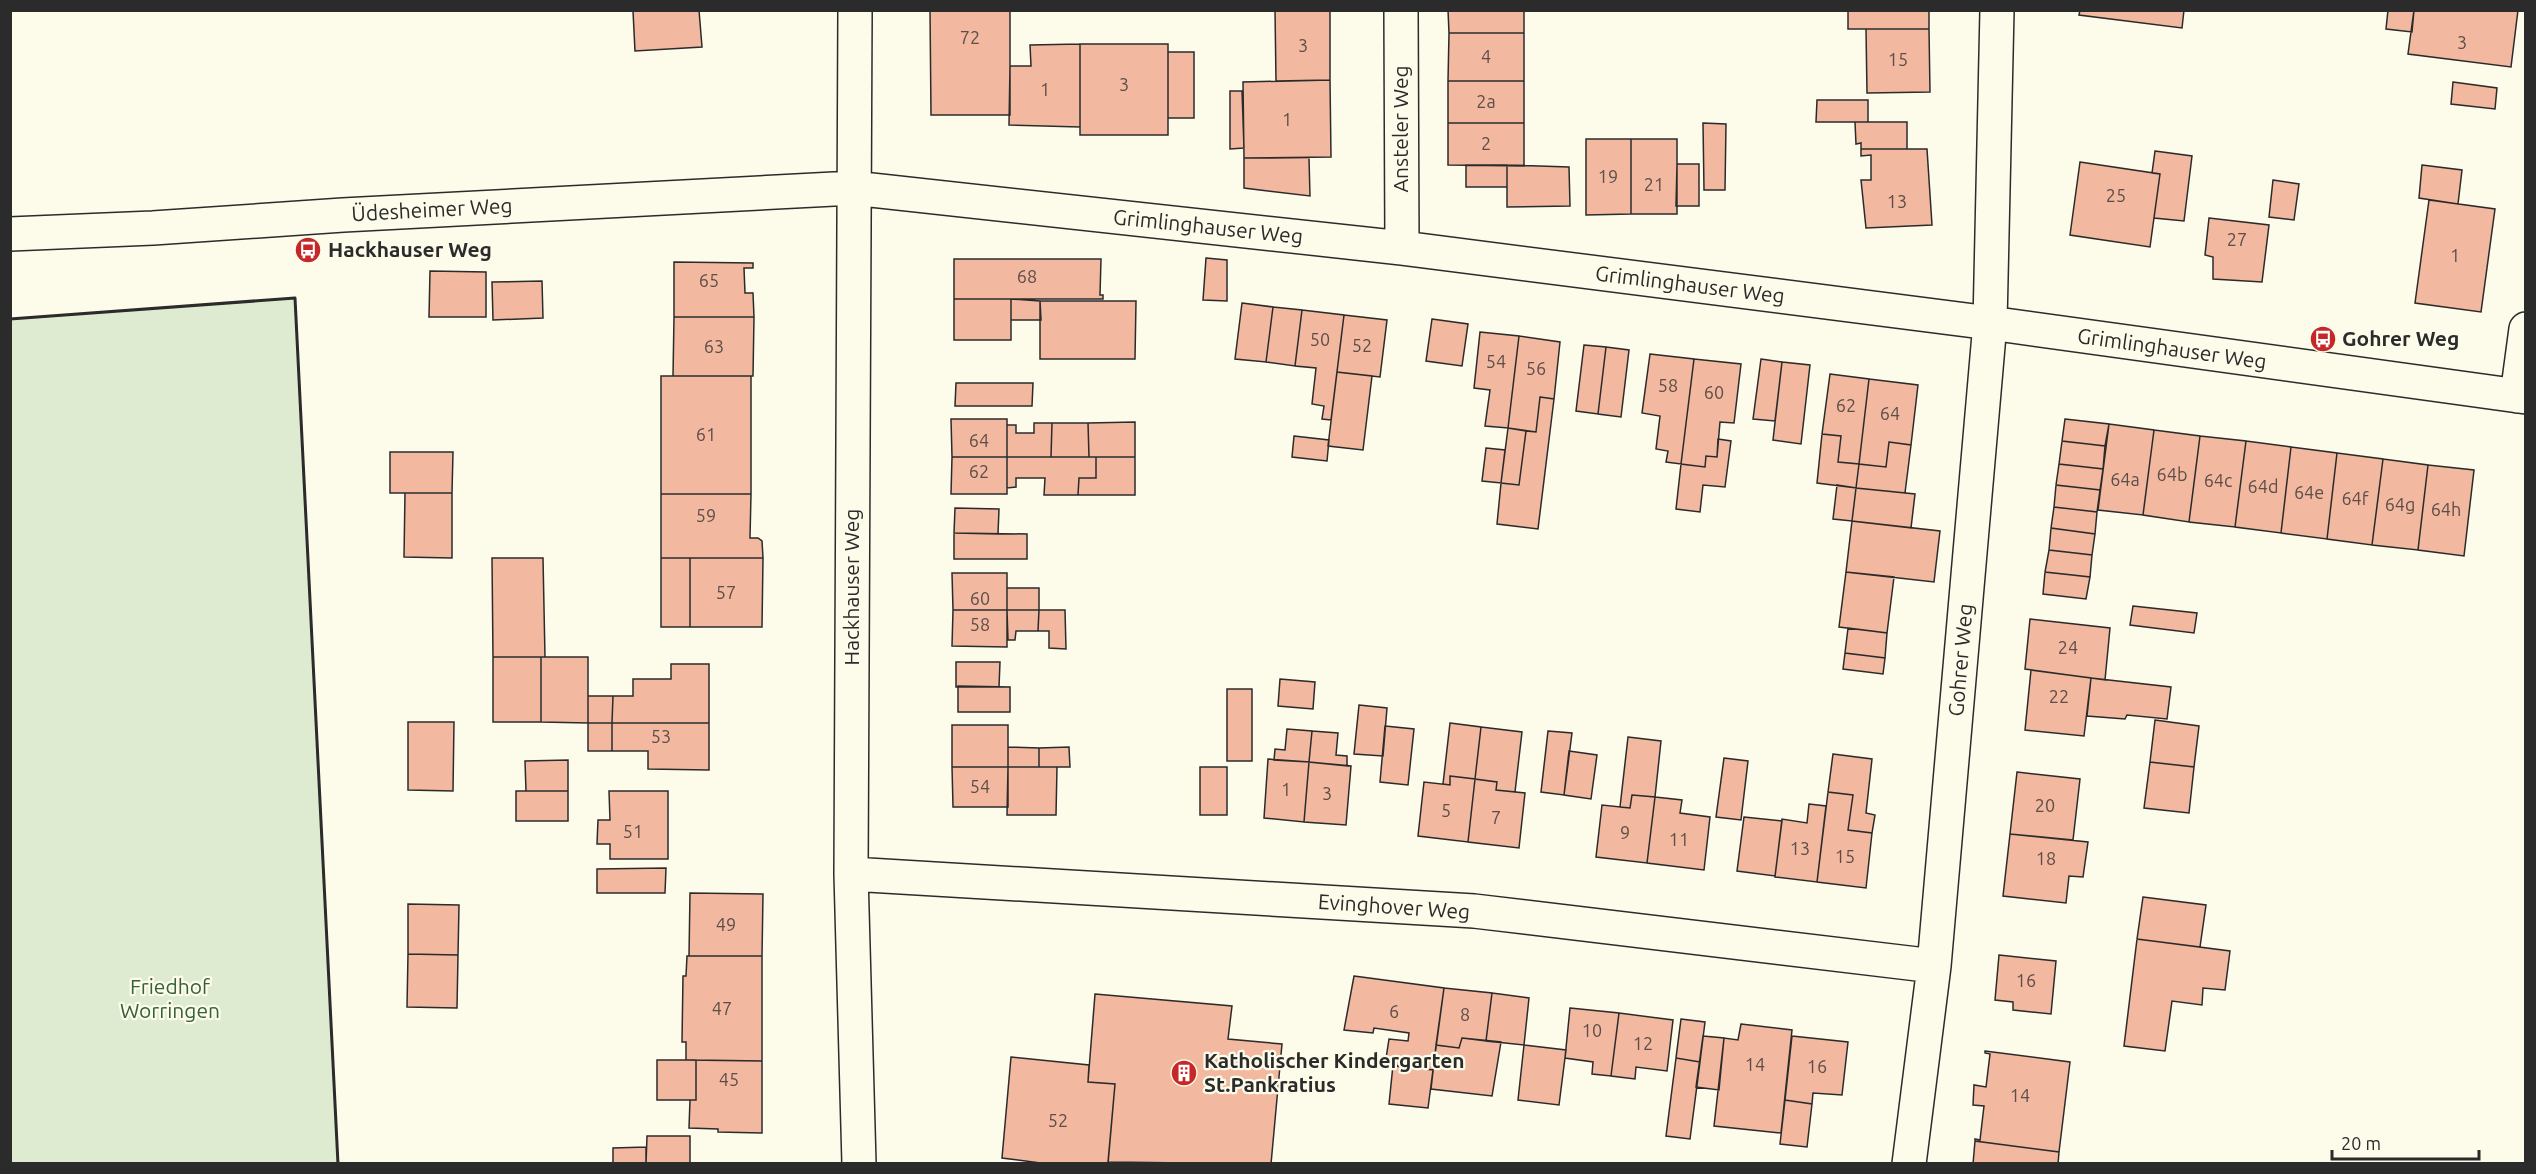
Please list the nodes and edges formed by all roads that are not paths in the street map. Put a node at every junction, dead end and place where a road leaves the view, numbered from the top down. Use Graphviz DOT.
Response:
graph roads {
  1 [pos="855,10"];
  2 [pos="1401,10"];
  3 [pos="1997,10"];
  4 [pos="853,188"];
  5 [pos="10,234"];
  6 [pos="1402,248"];
  7 [pos="1990,323"];
  8 [pos="2526,329"];
  9 [pos="2521,397"];
  10 [pos="851,874"];
  11 [pos="1934,966"];
  12 [pos="860,1164"];
  13 [pos="1909,1164"];
  1 -- 4 [label="street, Hackhauser Weg"];
  2 -- 6 [label="street, Ansteler Weg"];
  3 -- 7 [label="street, Gohrer Weg"];
  4 -- 5 [label="street, Üdesheimer Weg"];
  4 -- 6 [label="street, Grimlinghauser Weg"];
  4 -- 10 [label="street, Hackhauser Weg"];
  6 -- 7 [label="street, Grimlinghauser Weg"];
  7 -- 9 [label="street, Grimlinghauser Weg"];
  7 -- 11 [label="street, Gohrer Weg"];
  8 -- 9 [label="street"];
  10 -- 11 [label="street, Evinghover Weg"];
  10 -- 12 [label="street, Hackhauser Weg"];
  11 -- 13 [label="street, Gohrer Weg"];
}
